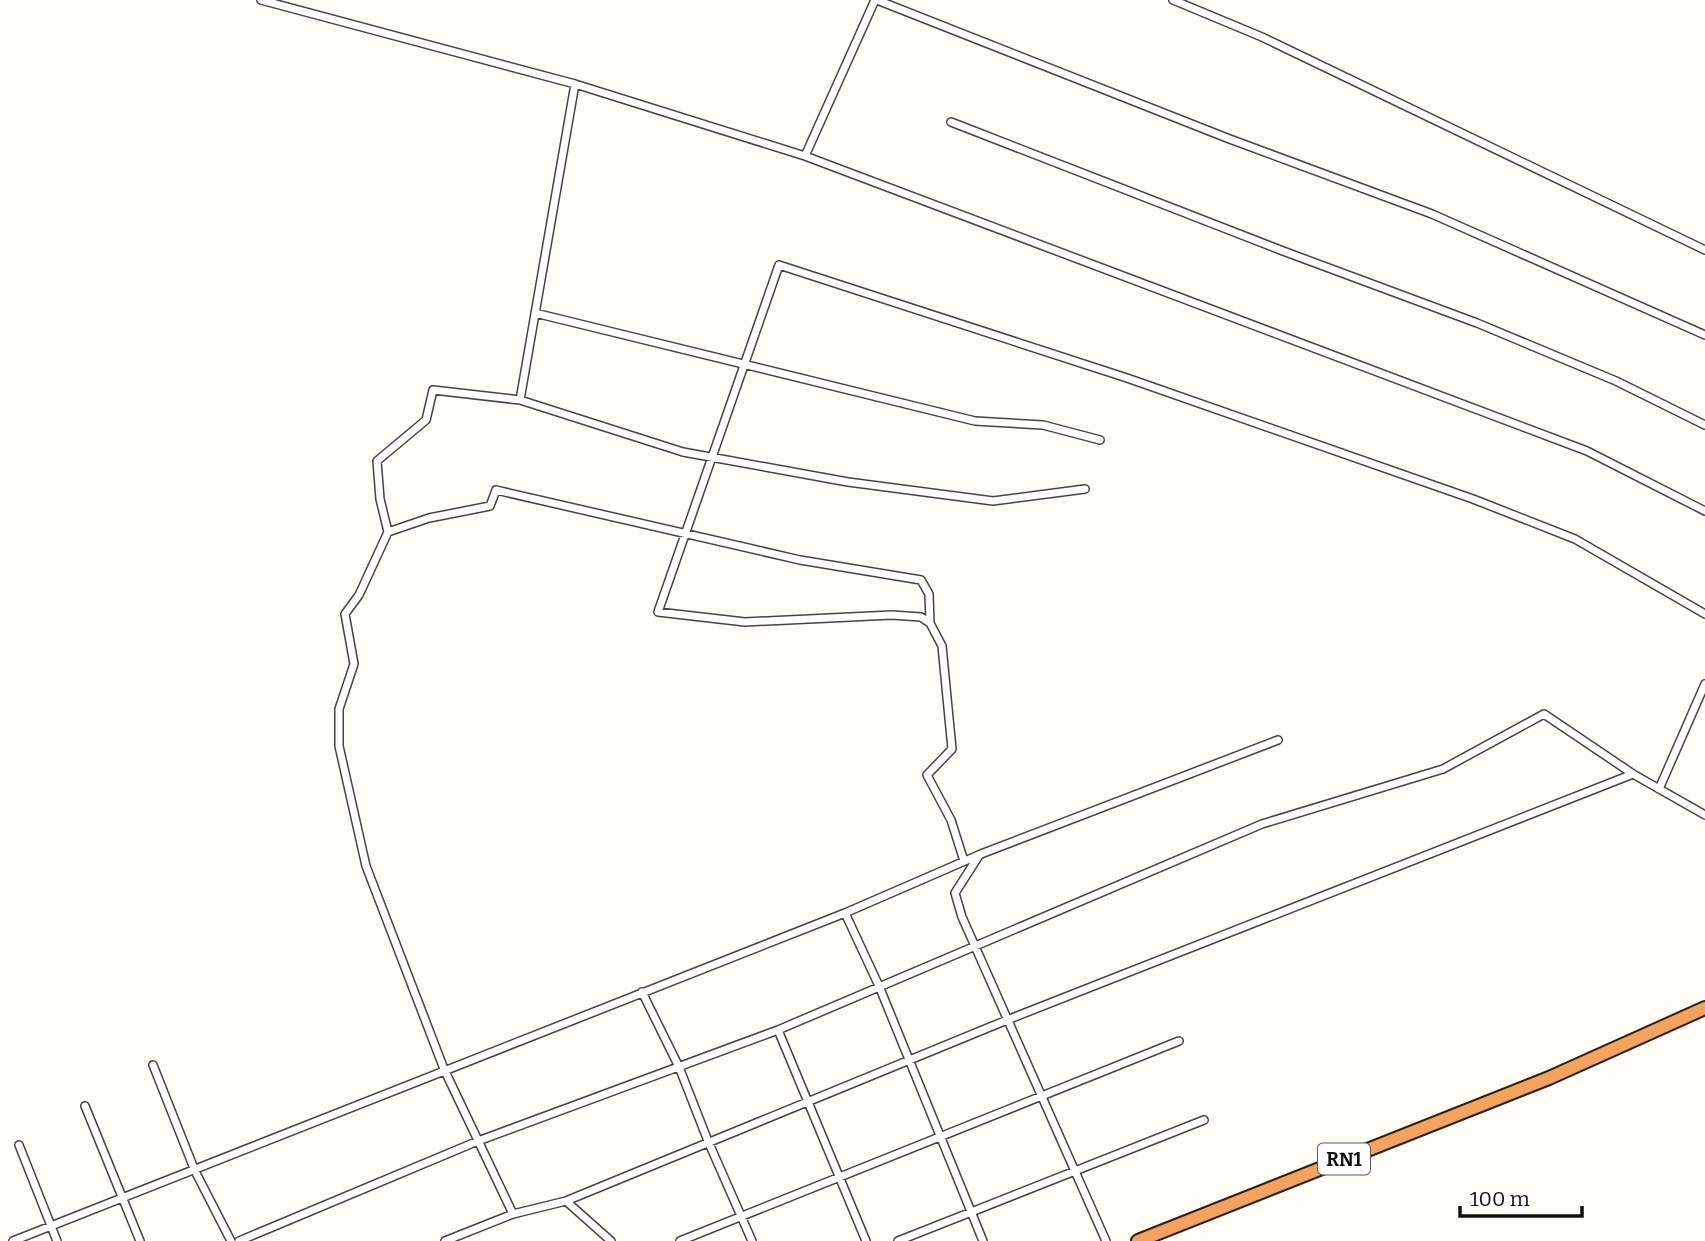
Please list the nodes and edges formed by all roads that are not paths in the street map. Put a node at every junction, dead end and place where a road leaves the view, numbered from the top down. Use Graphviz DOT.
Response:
graph roads {
  1 [pos="261,0"];
  2 [pos="876,0"];
  3 [pos="1173,0"];
  4 [pos="575,84"];
  5 [pos="951,122"];
  6 [pos="805,156"];
  7 [pos="1705,250"];
  8 [pos="535,313"];
  9 [pos="1705,335"];
  10 [pos="743,362"];
  11 [pos="520,400"];
  12 [pos="1705,425"];
  13 [pos="1100,440"];
  14 [pos="711,456"];
  15 [pos="1085,489"];
  16 [pos="1705,510"];
  17 [pos="388,533"];
  18 [pos="684,535"];
  19 [pos="1705,614"];
  20 [pos="930,623"];
  21 [pos="1705,684"];
  22 [pos="1701,707"];
  23 [pos="1279,740"];
  24 [pos="1633,774"];
  25 [pos="1659,789"];
  26 [pos="1705,815"];
  27 [pos="981,854"];
  28 [pos="964,861"];
  29 [pos="845,913"];
  30 [pos="977,946"];
  31 [pos="879,985"];
  32 [pos="642,992"];
  33 [pos="1705,1008"];
  34 [pos="1007,1020"];
  35 [pos="778,1030"];
  36 [pos="1179,1041"];
  37 [pos="908,1060"];
  38 [pos="153,1065"];
  39 [pos="679,1067"];
  40 [pos="444,1069"];
  41 [pos="1039,1097"];
  42 [pos="807,1103"];
  43 [pos="85,1106"];
  44 [pos="1204,1120"];
  45 [pos="938,1137"];
  46 [pos="478,1141"];
  47 [pos="708,1141"];
  48 [pos="19,1144"];
  49 [pos="195,1171"];
  50 [pos="1076,1171"];
  51 [pos="838,1178"];
  52 [pos="121,1198"];
  53 [pos="566,1201"];
  54 [pos="970,1213"];
  55 [pos="513,1214"];
  56 [pos="742,1216"];
  57 [pos="50,1224"];
  58 [pos="12,1241"];
  59 [pos="57,1241"];
  60 [pos="140,1241"];
  61 [pos="231,1241"];
  62 [pos="239,1241"];
  63 [pos="445,1241"];
  64 [pos="611,1241"];
  65 [pos="680,1241"];
  66 [pos="752,1241"];
  67 [pos="866,1241"];
  68 [pos="898,1241"];
  69 [pos="983,1241"];
  70 [pos="1106,1241"];
  71 [pos="1138,1241"];
  1 -- 4 [label="street"];
  2 -- 6 [label="street"];
  2 -- 9 [label="street"];
  3 -- 7 [label="street"];
  4 -- 6 [label="street"];
  4 -- 8 [label="street"];
  5 -- 12 [label="street"];
  6 -- 16 [label="street"];
  8 -- 10 [label="street"];
  8 -- 11 [label="street"];
  10 -- 13 [label="street"];
  10 -- 14 [label="street"];
  10 -- 19 [label="street"];
  11 -- 14 [label="street"];
  11 -- 17 [label="street"];
  14 -- 15 [label="street"];
  14 -- 18 [label="street"];
  17 -- 18 [label="street"];
  17 -- 40 [label="street"];
  18 -- 20 [label="street"];
  18 -- 20 [label="street"];
  20 -- 28 [label="street"];
  21 -- 22 [label="street"];
  22 -- 25 [label="street"];
  23 -- 27 [label="street"];
  24 -- 25 [label="street"];
  24 -- 30 [label="street"];
  24 -- 34 [label="street"];
  25 -- 26 [label="street"];
  27 -- 28 [label="street"];
  27 -- 30 [label="street"];
  28 -- 29 [label="street"];
  29 -- 31 [label="street"];
  29 -- 32 [label="street"];
  30 -- 31 [label="street"];
  30 -- 34 [label="street"];
  31 -- 35 [label="street"];
  31 -- 37 [label="street"];
  32 -- 39 [label="street"];
  32 -- 40 [label="street"];
  33 -- 71 [label="highway, RN1"];
  34 -- 37 [label="street"];
  34 -- 41 [label="street"];
  35 -- 39 [label="street"];
  35 -- 42 [label="street"];
  36 -- 41 [label="street"];
  37 -- 42 [label="street"];
  37 -- 45 [label="street"];
  38 -- 49 [label="street"];
  39 -- 46 [label="street"];
  39 -- 47 [label="street"];
  40 -- 46 [label="street"];
  40 -- 49 [label="street"];
  41 -- 45 [label="street"];
  41 -- 50 [label="street"];
  42 -- 47 [label="street"];
  42 -- 51 [label="street"];
  43 -- 52 [label="street"];
  44 -- 50 [label="street"];
  45 -- 51 [label="street"];
  45 -- 54 [label="street"];
  46 -- 55 [label="street"];
  46 -- 62 [label="street"];
  47 -- 53 [label="street"];
  47 -- 56 [label="street"];
  48 -- 57 [label="street"];
  49 -- 52 [label="street"];
  49 -- 61 [label="street"];
  50 -- 54 [label="street"];
  50 -- 70 [label="street"];
  51 -- 56 [label="street"];
  51 -- 67 [label="street"];
  52 -- 57 [label="street"];
  52 -- 60 [label="street"];
  53 -- 55 [label="street"];
  53 -- 64 [label="street"];
  54 -- 68 [label="street"];
  54 -- 69 [label="street"];
  55 -- 63 [label="street"];
  56 -- 65 [label="street"];
  56 -- 66 [label="street"];
  57 -- 58 [label="street"];
  57 -- 59 [label="street"];
}
